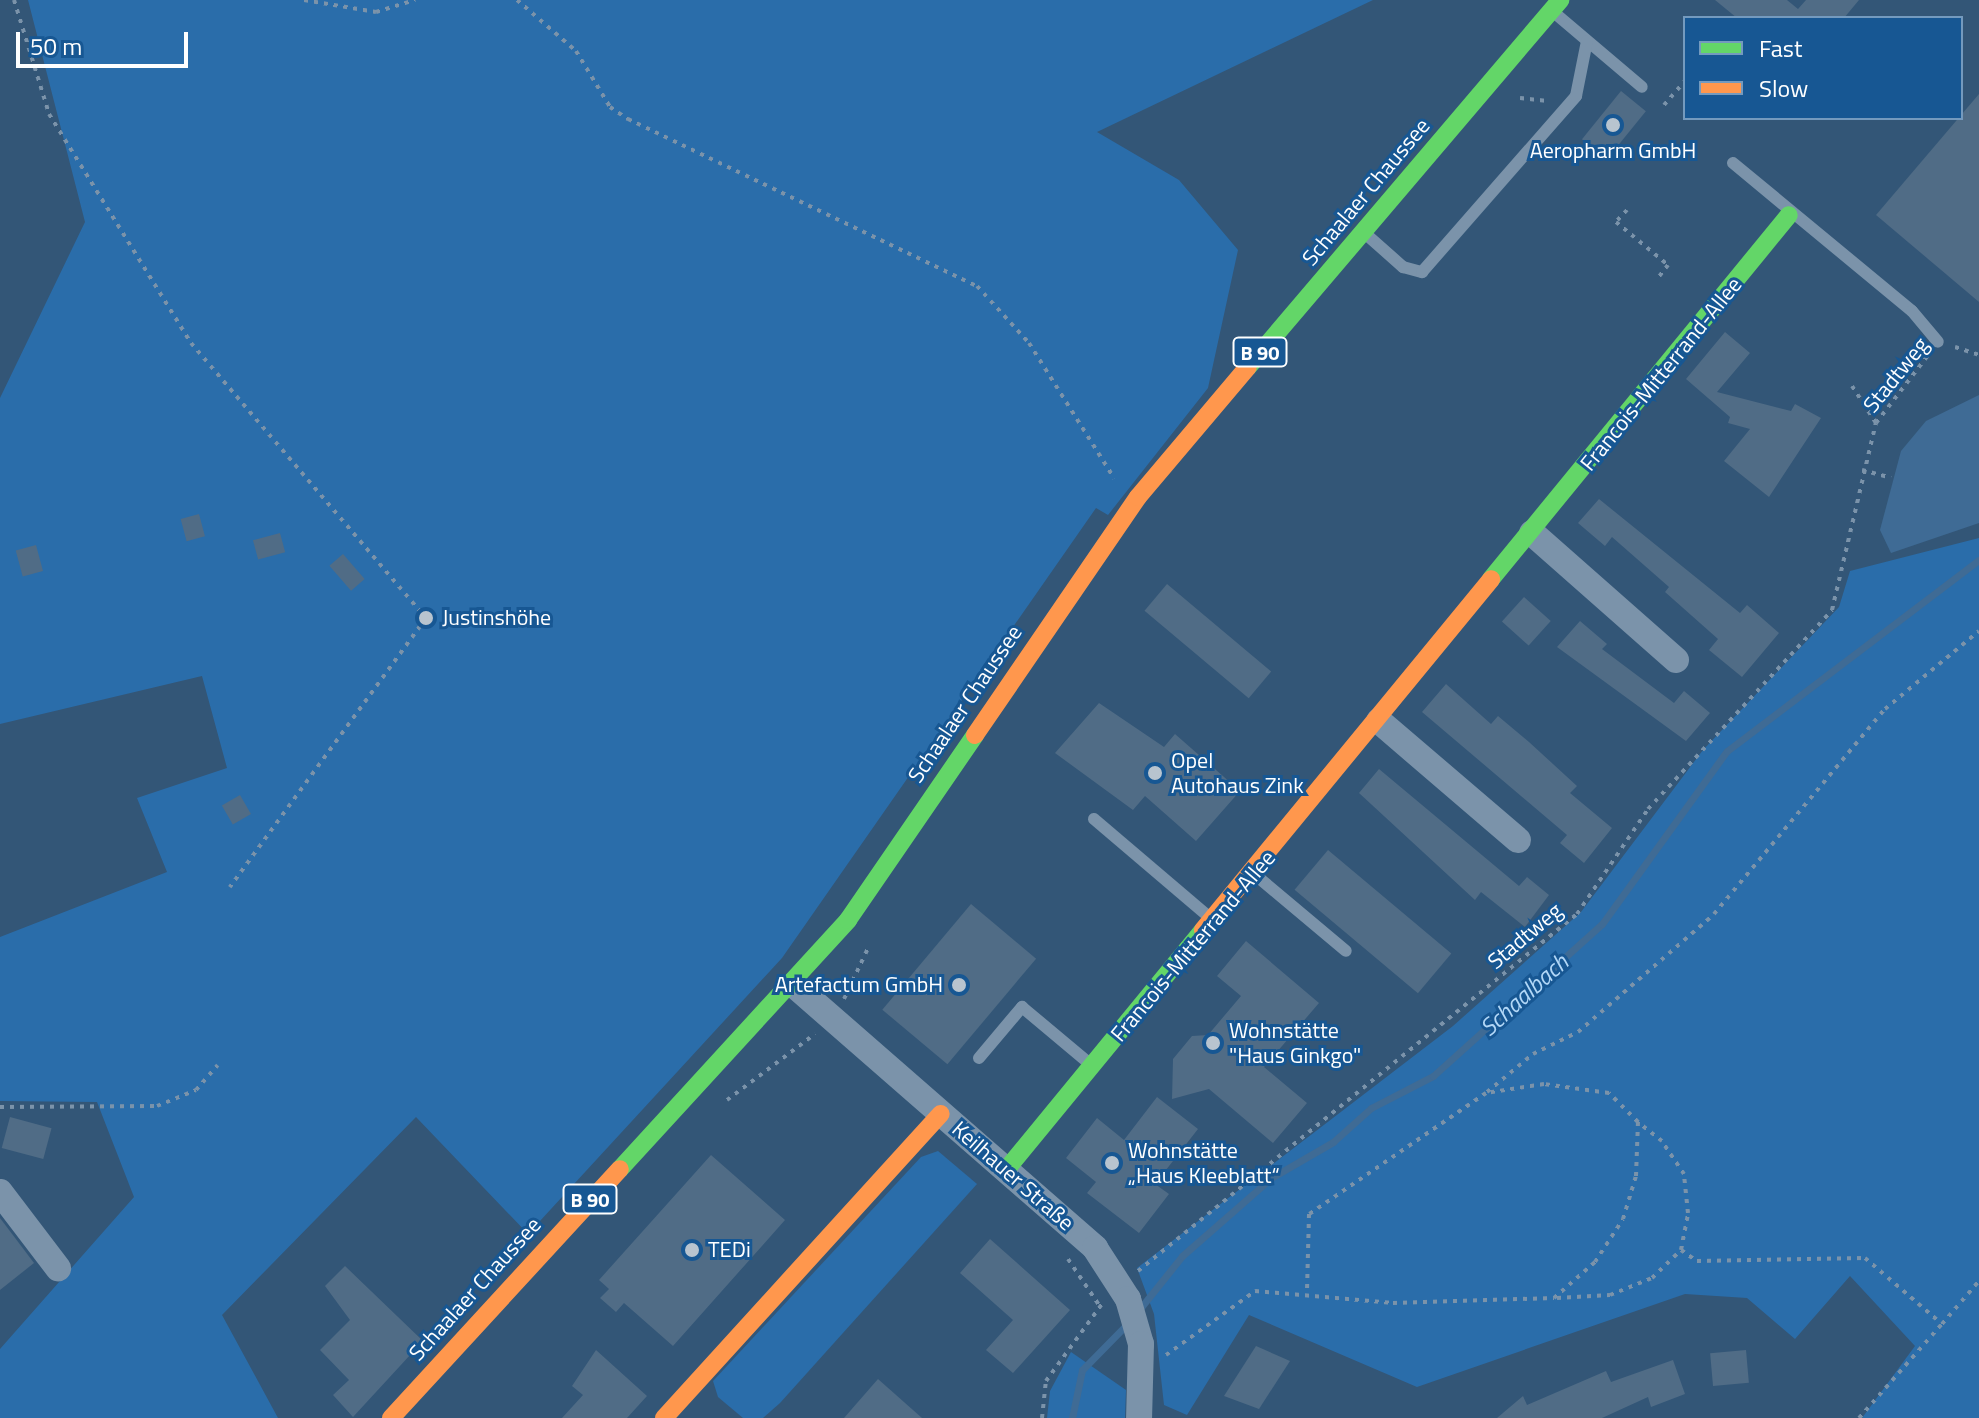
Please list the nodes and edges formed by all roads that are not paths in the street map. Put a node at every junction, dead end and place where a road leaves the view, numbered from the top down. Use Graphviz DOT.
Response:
graph roads {
  1 [pos="1556,5"];
  2 [pos="1587,41"];
  3 [pos="1642,87"];
  4 [pos="1733,163"];
  5 [pos="1789,215"];
  6 [pos="1364,233"];
  7 [pos="1938,342"];
  8 [pos="1532,533"];
  9 [pos="1676,660"];
  10 [pos="1379,721"];
  11 [pos="1094,819"];
  12 [pos="1518,840"];
  13 [pos="1253,873"];
  14 [pos="1213,921"];
  15 [pos="1346,951"];
  16 [pos="794,985"];
  17 [pos="979,1058"];
  18 [pos="1092,1066"];
  19 [pos="941,1114"];
  20 [pos="1006,1170"];
  21 [pos="0,1192"];
  22 [pos="58,1268"];
  23 [pos="391,1418"];
  24 [pos="664,1418"];
  25 [pos="1141,1418"];
  1 -- 2 [label="lane"];
  1 -- 6 [label="main road, Schaalaer Chaussee / B 90"];
  2 -- 3 [label="lane"];
  2 -- 6 [label="lane"];
  4 -- 5 [label="lane"];
  5 -- 7 [label="lane"];
  5 -- 8 [label="main road, Francois-Mitterrand-Allee"];
  6 -- 16 [label="main road, Schaalaer Chaussee / B 90"];
  8 -- 9 [label="street"];
  8 -- 10 [label="main road, Francois-Mitterrand-Allee"];
  10 -- 12 [label="street"];
  10 -- 13 [label="main road, Francois-Mitterrand-Allee"];
  11 -- 14 [label="lane"];
  13 -- 14 [label="main road, Francois-Mitterrand-Allee"];
  13 -- 15 [label="lane"];
  14 -- 18 [label="main road, Francois-Mitterrand-Allee"];
  16 -- 19 [label="street, Keilhauer Straße"];
  16 -- 23 [label="main road, Schaalaer Chaussee / B 90"];
  17 -- 18 [label="lane"];
  18 -- 20 [label="main road, Francois-Mitterrand-Allee"];
  19 -- 20 [label="street, Keilhauer Straße"];
  19 -- 24 [label="main road"];
  20 -- 25 [label="street, Keilhauer Straße"];
  21 -- 22 [label="street"];
}
